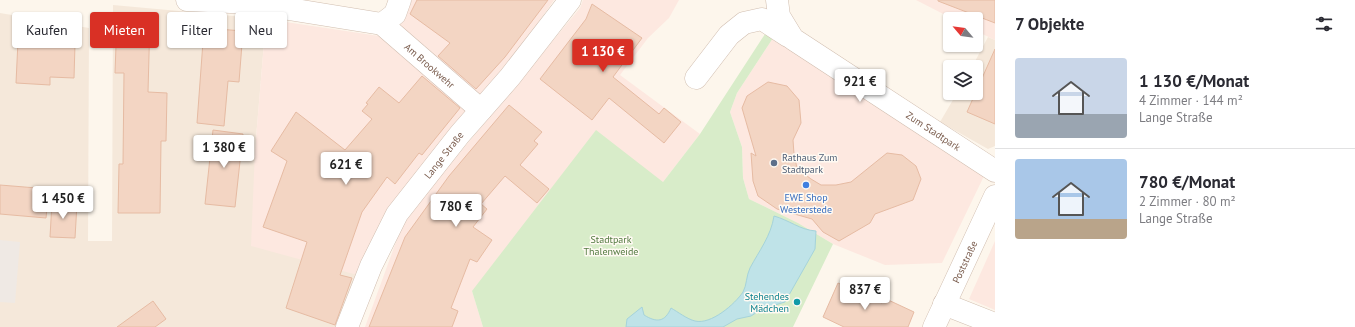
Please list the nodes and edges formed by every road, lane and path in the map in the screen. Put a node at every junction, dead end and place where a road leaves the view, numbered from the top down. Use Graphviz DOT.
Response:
graph roads {
  1 [pos="187,0"];
  2 [pos="400,0"];
  3 [pos="570,0"];
  4 [pos="777,0"];
  5 [pos="252,2"];
  6 [pos="382,24"];
  7 [pos="793,39"];
  8 [pos="696,78"];
  9 [pos="481,110"];
  10 [pos="995,171"];
  11 [pos="995,196"];
  12 [pos="944,304"];
  13 [pos="995,324"];
  14 [pos="346,327"];
  15 [pos="934,327"];
  1 -- 5 [label="street"];
  2 -- 6 [label="street"];
  3 -- 9 [label="street, Lange Straße"];
  4 -- 7 [label="street, Zum Stadtpark"];
  5 -- 6 [label="street"];
  6 -- 9 [label="street, Am Brookwehr"];
  7 -- 8 [label="street, Zum Stadtpark"];
  7 -- 10 [label="street, Zum Stadtpark"];
  9 -- 14 [label="street, Lange Straße"];
  11 -- 12 [label="street, Poststraße"];
  12 -- 13 [label="street"];
  12 -- 15 [label="street, Poststraße"];
}
